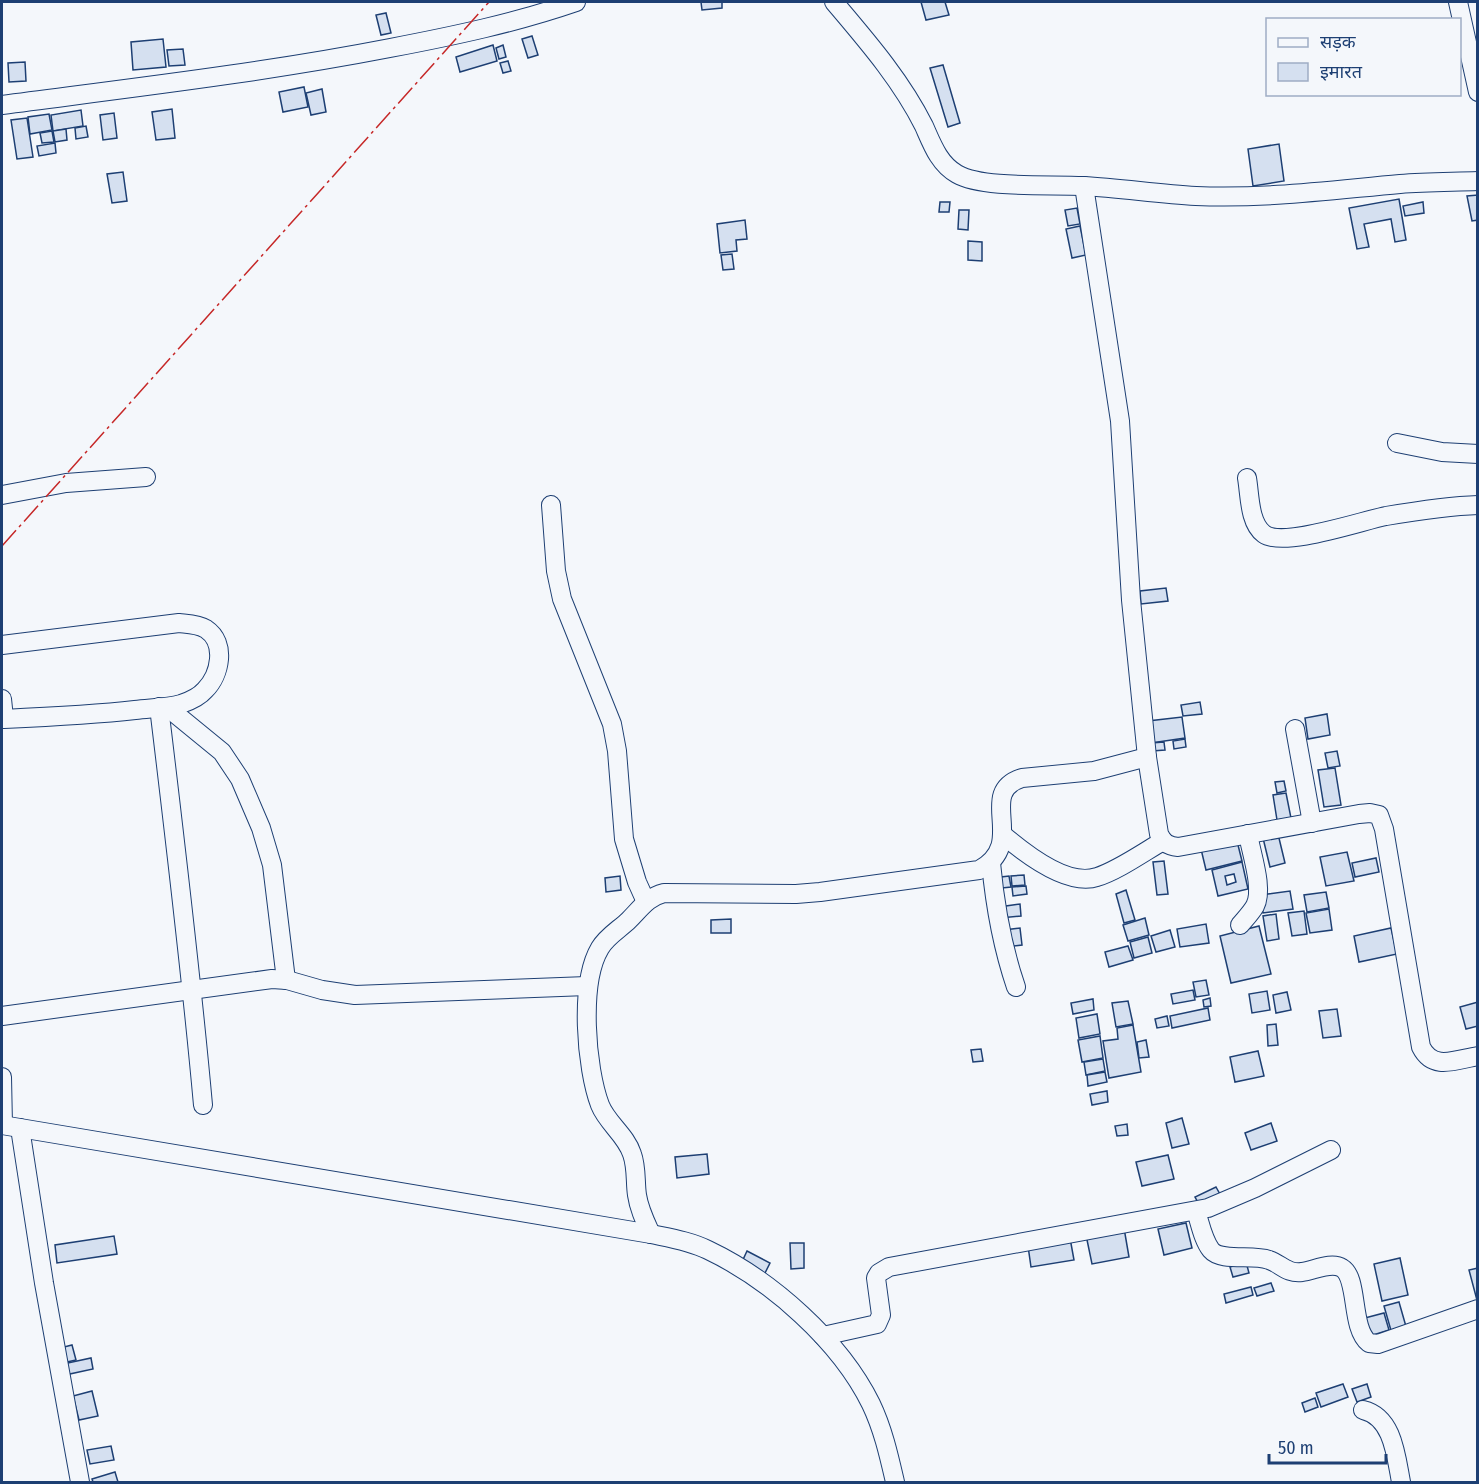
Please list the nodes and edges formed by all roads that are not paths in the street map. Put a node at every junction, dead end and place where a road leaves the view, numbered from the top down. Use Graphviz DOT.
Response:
graph roads {
  1 [pos="576,2"];
  2 [pos="834,2"];
  3 [pos="1458,2"];
  4 [pos="1478,92"];
  5 [pos="2,105"];
  6 [pos="1478,182"];
  7 [pos="1084,186"];
  8 [pos="1397,443"];
  9 [pos="1478,454"];
  10 [pos="146,477"];
  11 [pos="1247,478"];
  12 [pos="2,495"];
  13 [pos="551,505"];
  14 [pos="1478,505"];
  15 [pos="2,645"];
  16 [pos="2,699"];
  17 [pos="163,707"];
  18 [pos="3,718"];
  19 [pos="1295,729"];
  20 [pos="1147,757"];
  21 [pos="1312,823"];
  22 [pos="1002,834"];
  23 [pos="1248,834"];
  24 [pos="1163,841"];
  25 [pos="991,863"];
  26 [pos="646,902"];
  27 [pos="1240,925"];
  28 [pos="286,980"];
  29 [pos="587,986"];
  30 [pos="1016,987"];
  31 [pos="192,990"];
  32 [pos="2,1016"];
  33 [pos="1478,1056"];
  34 [pos="2,1077"];
  35 [pos="203,1105"];
  36 [pos="8,1126"];
  37 [pos="1330,1150"];
  38 [pos="1196,1212"];
  39 [pos="651,1234"];
  40 [pos="1478,1309"];
  41 [pos="823,1336"];
  42 [pos="1363,1410"];
  43 [pos="80,1482"];
  44 [pos="895,1482"];
  45 [pos="1401,1482"];
  1 -- 5 [label="street"];
  2 -- 7 [label="street"];
  3 -- 4 [label="street"];
  6 -- 7 [label="street"];
  7 -- 20 [label="street"];
  8 -- 9 [label="street"];
  10 -- 12 [label="street"];
  11 -- 14 [label="street"];
  13 -- 26 [label="street"];
  15 -- 17 [label="street"];
  16 -- 18 [label="street"];
  17 -- 18 [label="street"];
  17 -- 28 [label="street"];
  17 -- 31 [label="street"];
  19 -- 21 [label="street"];
  20 -- 22 [label="street"];
  20 -- 24 [label="street"];
  21 -- 23 [label="street"];
  21 -- 33 [label="street"];
  22 -- 24 [label="street"];
  22 -- 25 [label="street"];
  23 -- 24 [label="street"];
  23 -- 27 [label="street"];
  25 -- 26 [label="street"];
  25 -- 30 [label="street"];
  26 -- 29 [label="street"];
  28 -- 29 [label="street"];
  28 -- 31 [label="street"];
  29 -- 39 [label="street"];
  31 -- 32 [label="street"];
  31 -- 35 [label="street"];
  34 -- 36 [label="street"];
  36 -- 39 [label="street"];
  36 -- 43 [label="street"];
  37 -- 38 [label="street"];
  38 -- 40 [label="street"];
  38 -- 41 [label="street"];
  39 -- 41 [label="street"];
  41 -- 44 [label="street"];
  42 -- 45 [label="street"];
}
